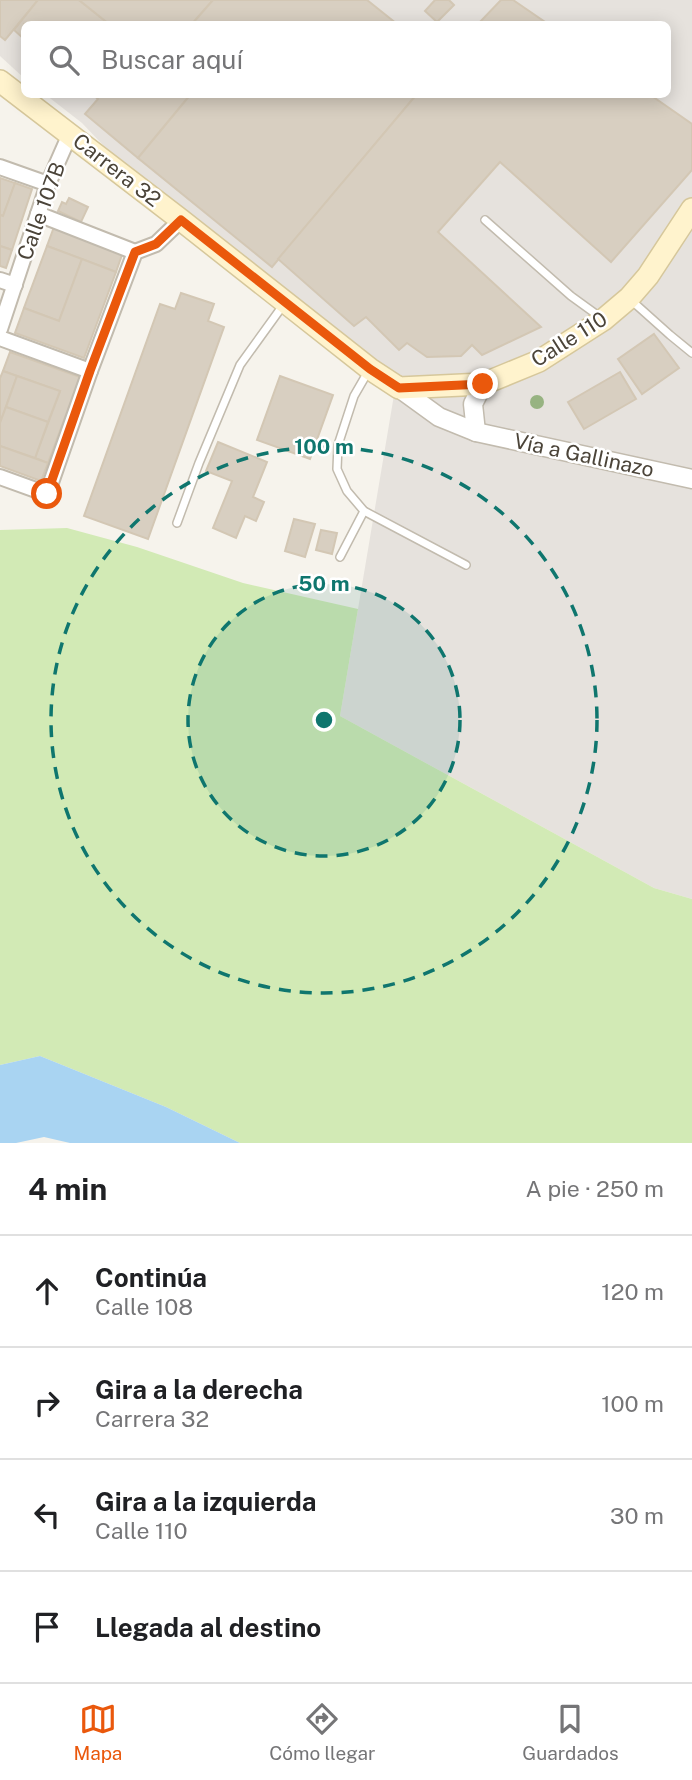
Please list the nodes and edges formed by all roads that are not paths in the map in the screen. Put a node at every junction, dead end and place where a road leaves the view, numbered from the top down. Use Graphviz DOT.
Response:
graph roads {
  1 [pos="0,81"];
  2 [pos="21,97"];
  3 [pos="22,98"];
  4 [pos="70,134"];
  5 [pos="0,167"];
  6 [pos="48,184"];
  7 [pos="692,209"];
  8 [pos="38,214"];
  9 [pos="181,220"];
  10 [pos="485,220"];
  11 [pos="135,252"];
  12 [pos="0,280"];
  13 [pos="15,285"];
  14 [pos="629,298"];
  15 [pos="285,303"];
  16 [pos="603,320"];
  17 [pos="0,329"];
  18 [pos="0,338"];
  19 [pos="692,353"];
  20 [pos="370,369"];
  21 [pos="90,371"];
  22 [pos="483,384"];
  23 [pos="399,388"];
  24 [pos="476,432"];
  25 [pos="0,477"];
  26 [pos="692,479"];
  27 [pos="364,511"];
  28 [pos="177,523"];
  29 [pos="340,557"];
  30 [pos="466,565"];
  1 -- 2 [label="main road, Carrera 32"];
  3 -- 4 [label="main road, Carrera 32"];
  4 -- 6 [label="street, Calle 107B"];
  4 -- 9 [label="main road, Carrera 32"];
  5 -- 6 [label="street"];
  6 -- 8 [label="street, Calle 107B"];
  7 -- 14 [label="main road, Calle 110"];
  8 -- 11 [label="street"];
  8 -- 13 [label="street, Calle 107B"];
  9 -- 11 [label="street"];
  9 -- 15 [label="main road, Carrera 32"];
  10 -- 16 [label="lane"];
  11 -- 21 [label="street"];
  12 -- 13 [label="street"];
  13 -- 17 [label="street, Calle 107B"];
  14 -- 16 [label="main road, Calle 110"];
  14 -- 19 [label="lane"];
  15 -- 20 [label="main road, Carrera 32"];
  15 -- 28 [label="lane"];
  16 -- 22 [label="main road, Calle 110"];
  18 -- 21 [label="street"];
  20 -- 23 [label="main road, Carrera 32"];
  20 -- 27 [label="lane"];
  21 -- 25 [label="street"];
  22 -- 23 [label="main road, Calle 110"];
  22 -- 24 [label="street"];
  23 -- 24 [label="street, Vía a Gallinazo"];
  24 -- 26 [label="street, Vía a Gallinazo"];
  27 -- 29 [label="lane"];
  27 -- 30 [label="lane"];
}
